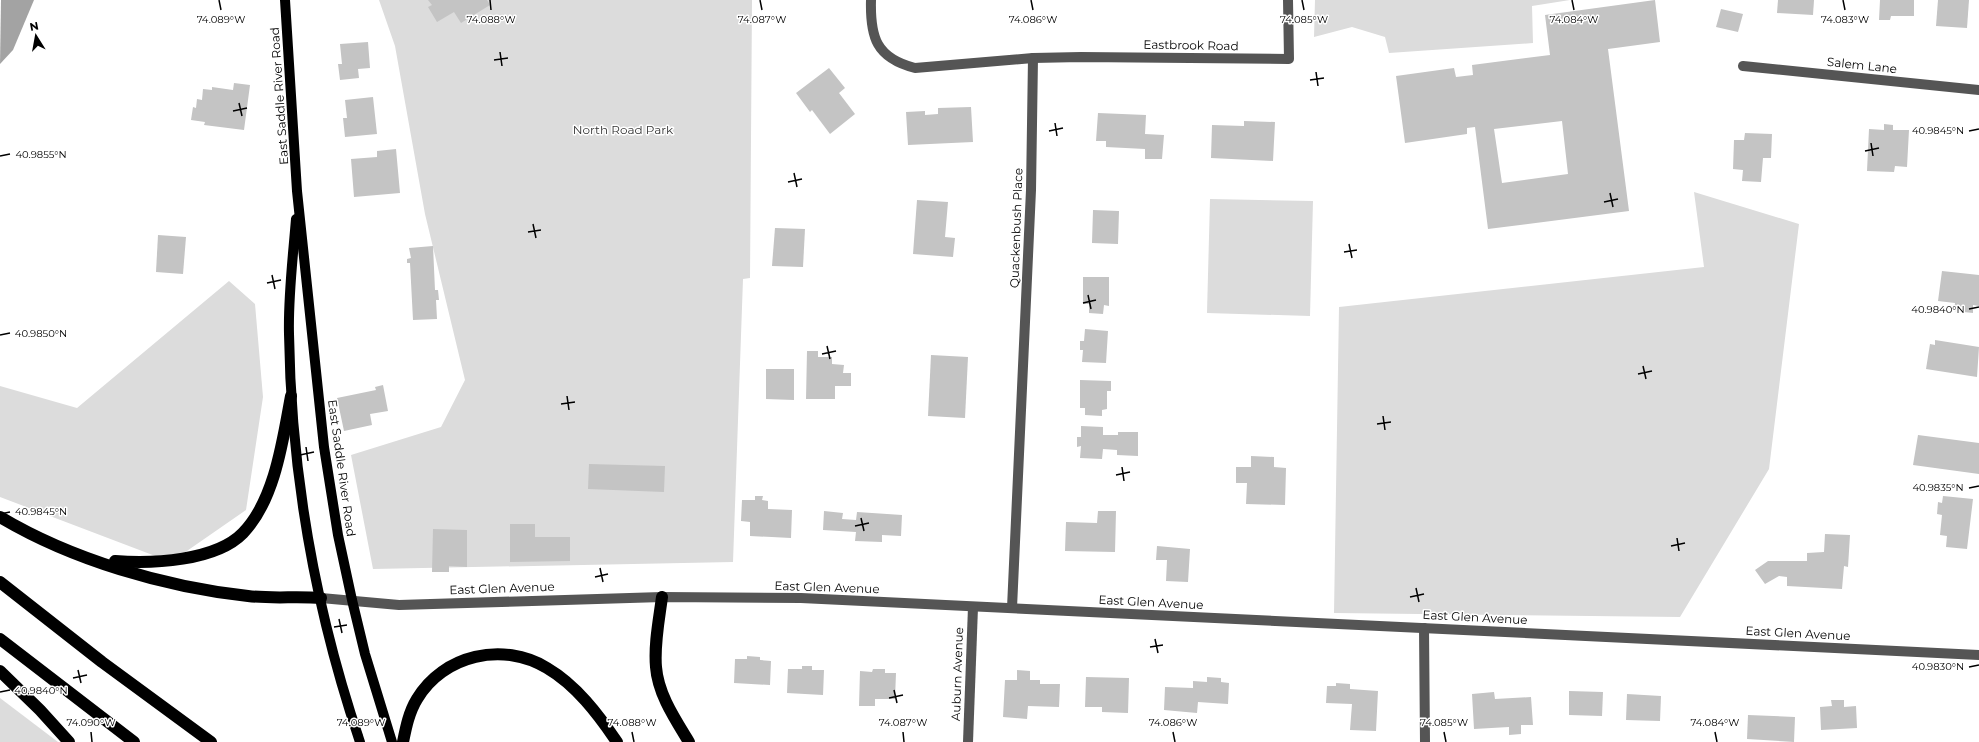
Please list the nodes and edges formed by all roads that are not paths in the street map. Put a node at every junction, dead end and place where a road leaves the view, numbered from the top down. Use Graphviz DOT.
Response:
graph roads {
  1 [pos="285,0"];
  2 [pos="871,0"];
  3 [pos="1288,0"];
  4 [pos="1033,58"];
  5 [pos="1743,66"];
  6 [pos="1979,90"];
  7 [pos="298,191"];
  8 [pos="291,396"];
  9 [pos="0,517"];
  10 [pos="88,559"];
  11 [pos="0,582"];
  12 [pos="662,597"];
  13 [pos="321,598"];
  14 [pos="352,600"];
  15 [pos="973,606"];
  16 [pos="1012,608"];
  17 [pos="1424,628"];
  18 [pos="0,639"];
  19 [pos="1979,655"];
  20 [pos="0,671"];
  21 [pos="360,741"];
  22 [pos="69,742"];
  23 [pos="134,742"];
  24 [pos="211,742"];
  25 [pos="392,742"];
  26 [pos="402,742"];
  27 [pos="618,742"];
  28 [pos="689,742"];
  29 [pos="968,742"];
  30 [pos="1425,742"];
  1 -- 7 [label="main road, East Saddle River Road"];
  2 -- 4 [label="street"];
  3 -- 4 [label="street, Eastbrook Road"];
  4 -- 16 [label="street, Quackenbush Place"];
  5 -- 6 [label="street, Salem Lane"];
  7 -- 8 [label="main road, East Saddle River Road"];
  7 -- 14 [label="main road, East Saddle River Road"];
  8 -- 10 [label="highway"];
  8 -- 13 [label="main road, East Saddle River Road"];
  9 -- 10 [label="highway"];
  10 -- 13 [label="highway"];
  11 -- 24 [label="highway"];
  12 -- 14 [label="street, East Glen Avenue"];
  12 -- 15 [label="street, East Glen Avenue"];
  12 -- 28 [label="highway"];
  13 -- 14 [label="street, East Glen Avenue"];
  13 -- 21 [label="main road, East Saddle River Road"];
  14 -- 25 [label="main road, East Saddle River Road"];
  15 -- 16 [label="street, East Glen Avenue"];
  15 -- 29 [label="street, Auburn Avenue"];
  16 -- 17 [label="street, East Glen Avenue"];
  17 -- 19 [label="street, East Glen Avenue"];
  17 -- 30 [label="street"];
  18 -- 23 [label="highway"];
  20 -- 22 [label="highway"];
  26 -- 27 [label="highway"];
}
